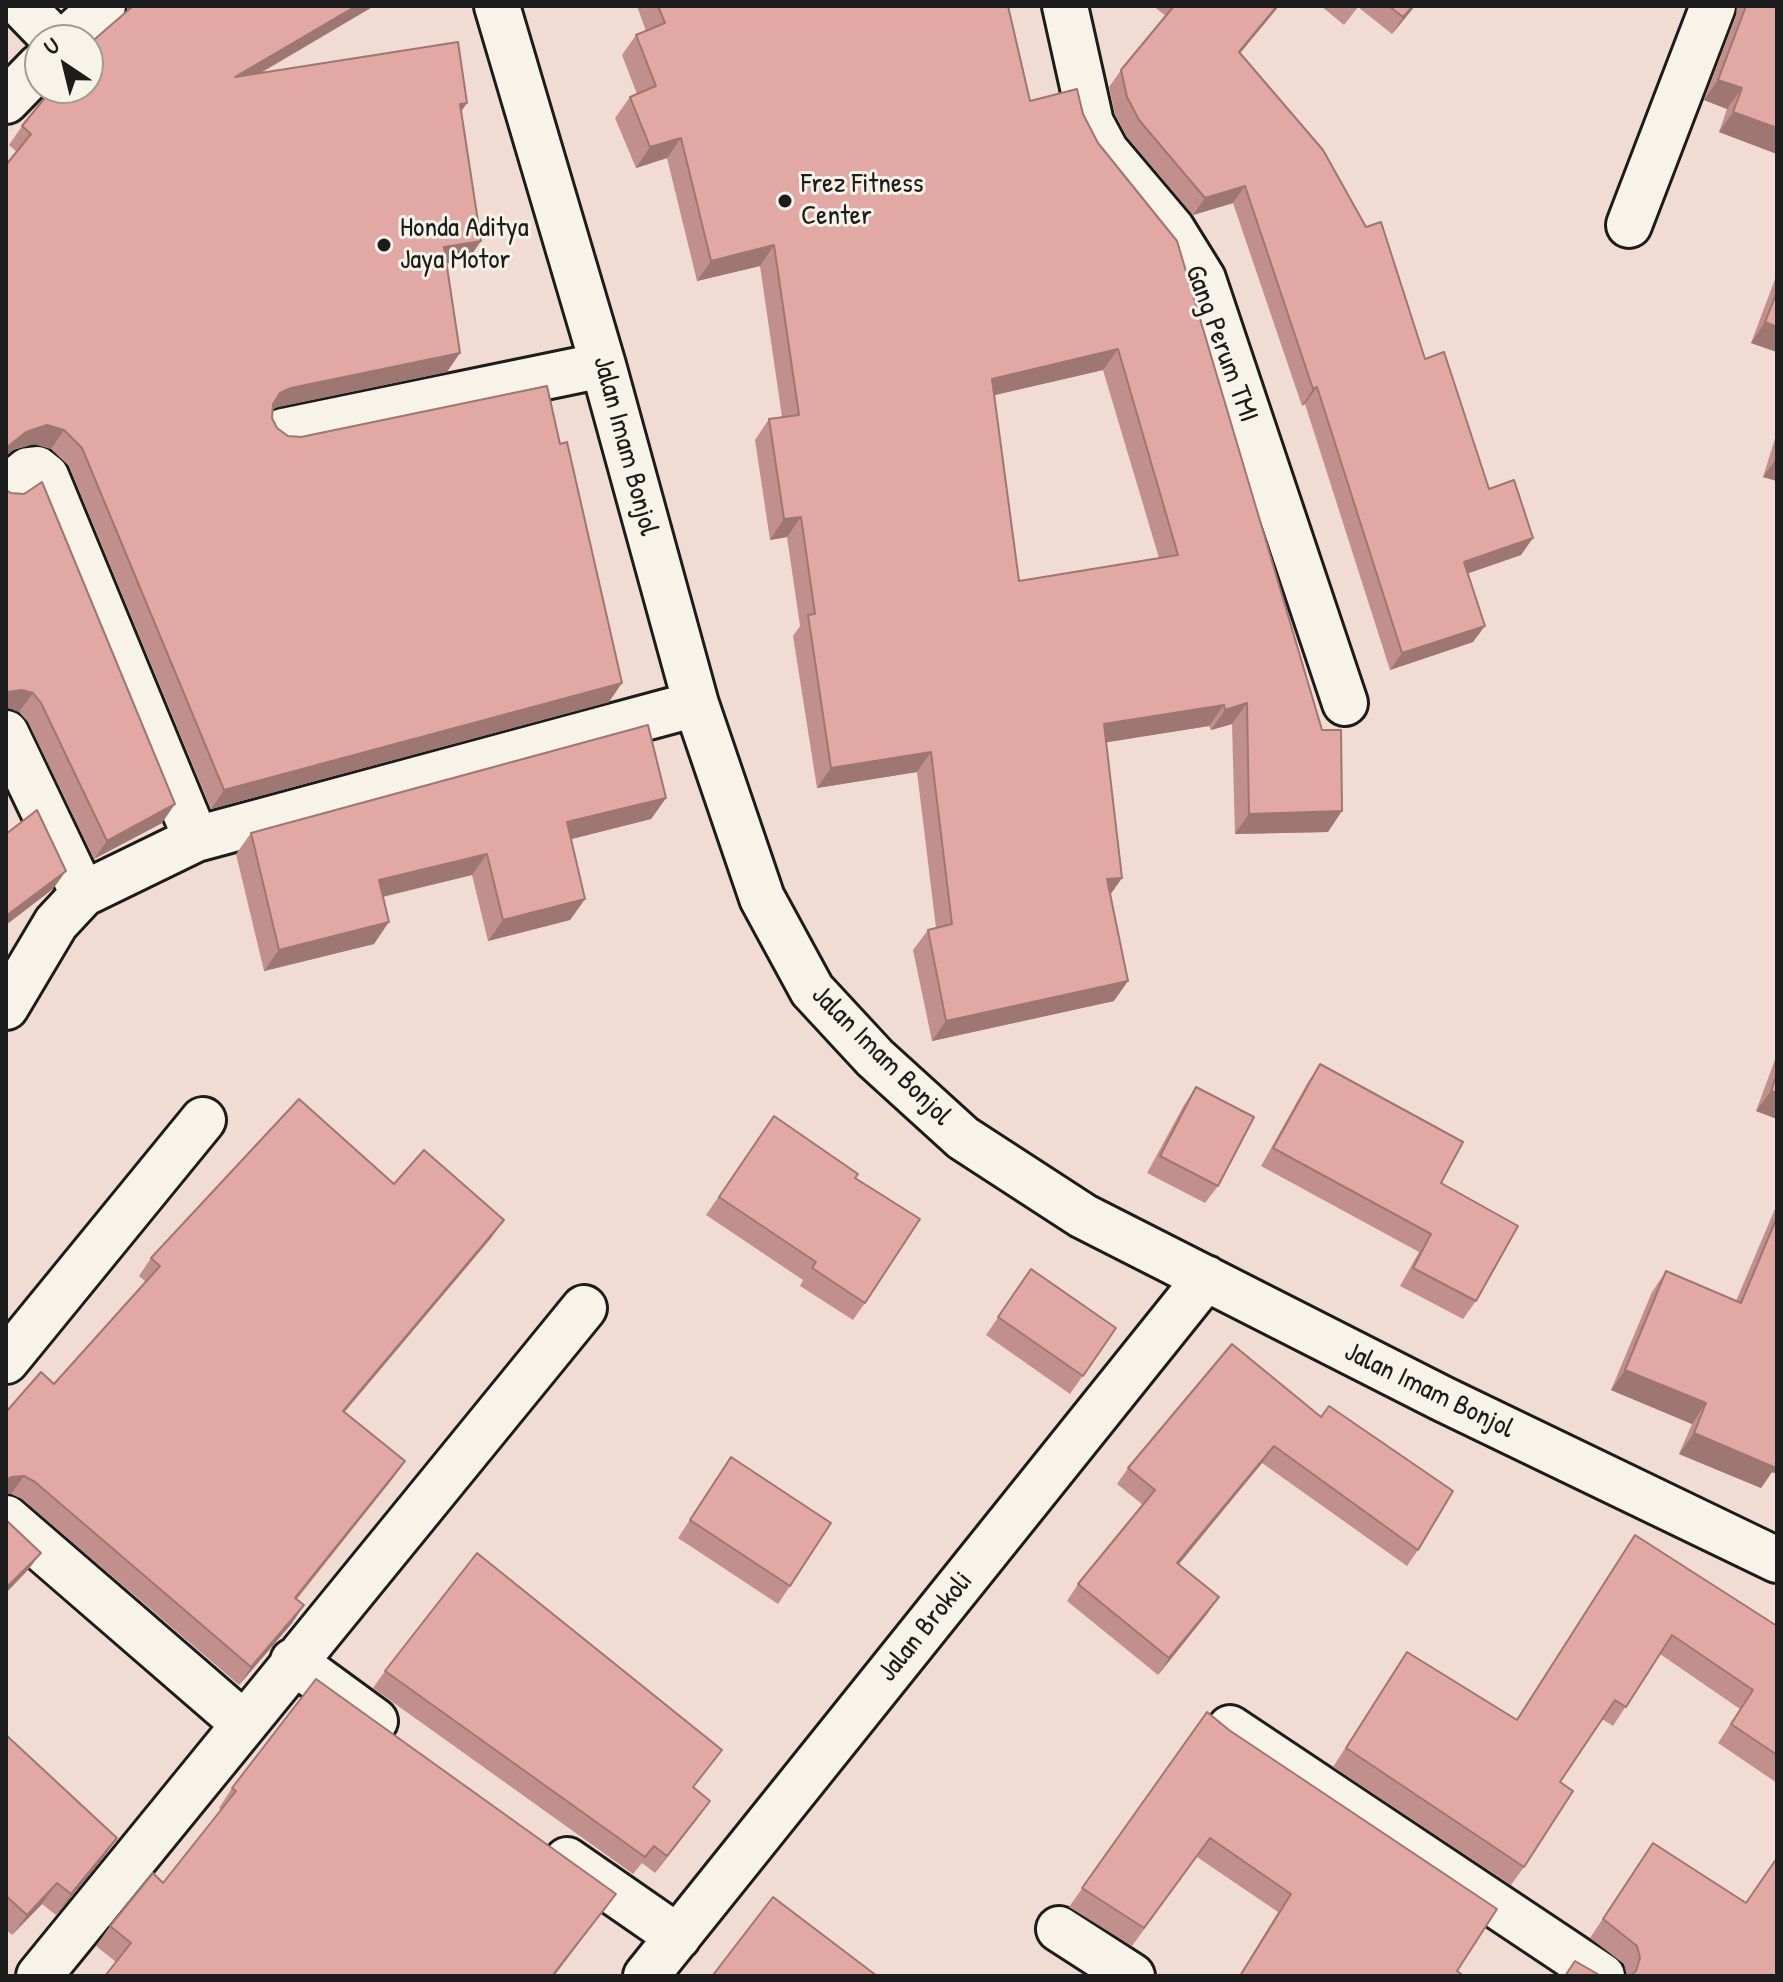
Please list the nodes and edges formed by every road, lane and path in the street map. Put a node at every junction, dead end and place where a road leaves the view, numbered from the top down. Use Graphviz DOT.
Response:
graph roads {
  1 [pos="22,6"];
  2 [pos="103,6"];
  3 [pos="497,6"];
  4 [pos="1065,6"];
  5 [pos="1713,6"];
  6 [pos="39,24"];
  7 [pos="83,24"];
  8 [pos="24,82"];
  9 [pos="6,101"];
  10 [pos="1629,225"];
  11 [pos="603,365"];
  12 [pos="283,431"];
  13 [pos="6,488"];
  14 [pos="1345,703"];
  15 [pos="696,704"];
  16 [pos="6,733"];
  17 [pos="196,839"];
  18 [pos="83,894"];
  19 [pos="6,1007"];
  20 [pos="203,1120"];
  21 [pos="1206,1278"];
  22 [pos="584,1308"];
  23 [pos="6,1361"];
  24 [pos="6,1518"];
  25 [pos="1777,1560"];
  26 [pos="293,1661"];
  27 [pos="244,1724"];
  28 [pos="1230,1728"];
  29 [pos="405,1743"];
  30 [pos="529,1833"];
  31 [pos="1059,1929"];
  32 [pos="678,1937"];
  33 [pos="39,1976"];
  34 [pos="646,1976"];
  35 [pos="1132,1976"];
  36 [pos="1602,1976"];
  1 -- 6 [label="street"];
  2 -- 7 [label="street"];
  3 -- 11 [label="street, Jalan Imam Bonjol"];
  4 -- 14 [label="street, Gang Perum TMI"];
  5 -- 10 [label="street"];
  8 -- 9 [label="street"];
  11 -- 12 [label="street"];
  11 -- 15 [label="street, Jalan Imam Bonjol"];
  13 -- 17 [label="street"];
  15 -- 17 [label="street"];
  15 -- 21 [label="street, Jalan Imam Bonjol"];
  16 -- 18 [label="street"];
  17 -- 18 [label="street"];
  18 -- 19 [label="street"];
  20 -- 23 [label="street"];
  21 -- 25 [label="street, Jalan Imam Bonjol"];
  21 -- 32 [label="street, Jalan Brokoli"];
  22 -- 26 [label="street"];
  24 -- 27 [label="street"];
  26 -- 27 [label="street"];
  26 -- 29 [label="street"];
  27 -- 33 [label="street"];
  28 -- 36 [label="street"];
  30 -- 32 [label="street"];
  31 -- 35 [label="street"];
  32 -- 34 [label="street, Jalan Brokoli"];
}
